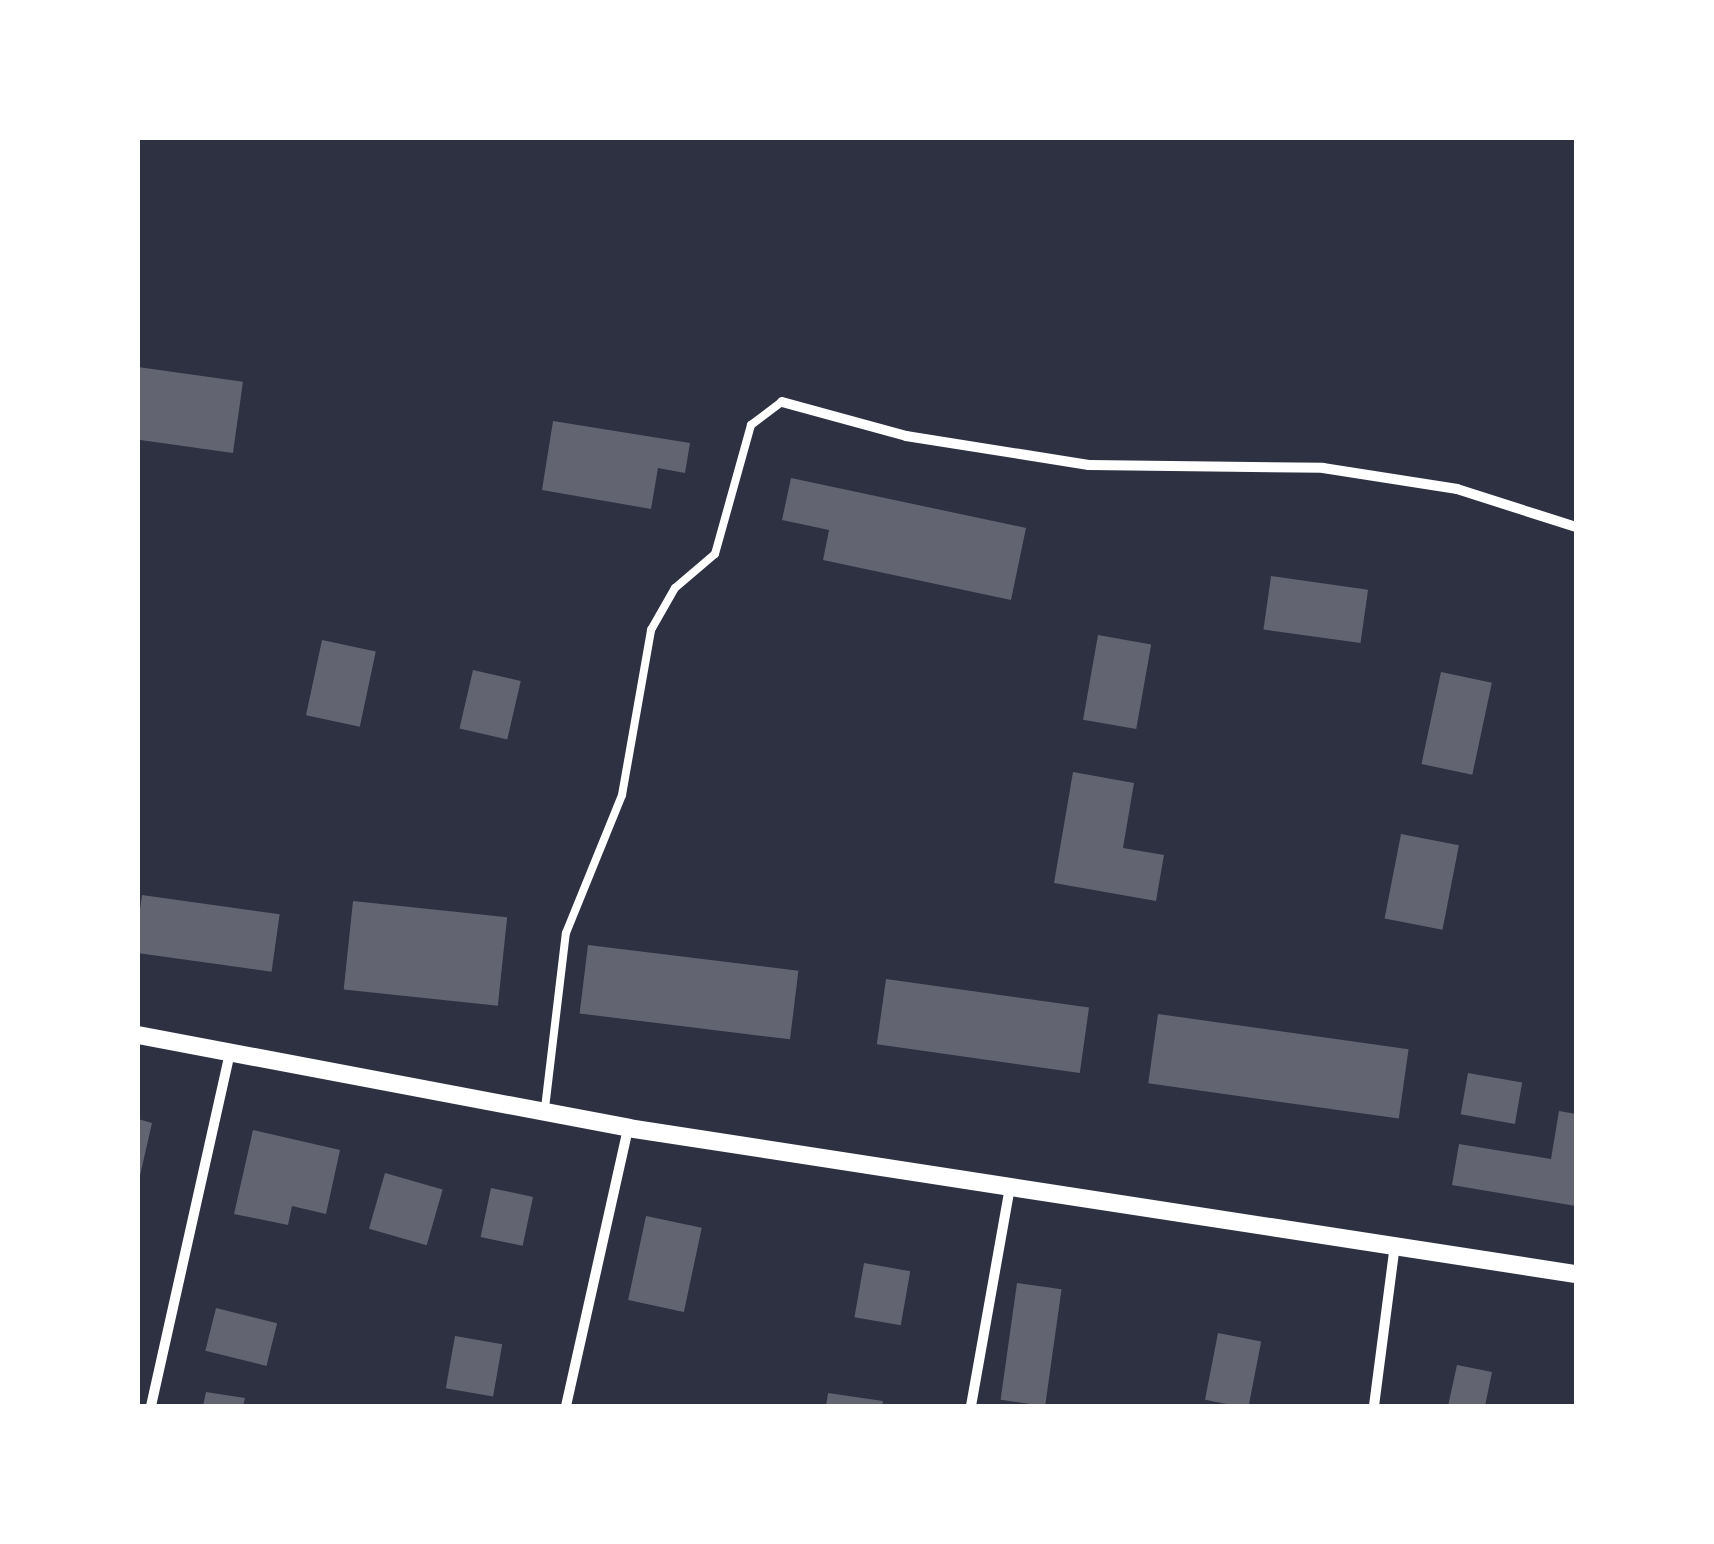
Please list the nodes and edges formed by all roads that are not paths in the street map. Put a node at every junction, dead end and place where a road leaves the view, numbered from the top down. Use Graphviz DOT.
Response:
graph roads {
  1 [pos="782,402"];
  2 [pos="1576,526"];
  3 [pos="138,1035"];
  4 [pos="230,1052"];
  5 [pos="545,1108"];
  6 [pos="628,1128"];
  7 [pos="1010,1184"];
  8 [pos="1394,1252"];
  9 [pos="1576,1274"];
  10 [pos="151,1406"];
  11 [pos="566,1406"];
  12 [pos="971,1406"];
  13 [pos="1374,1406"];
  1 -- 2 [label="street"];
  1 -- 5 [label="lane"];
  3 -- 4 [label="street"];
  4 -- 5 [label="street"];
  4 -- 10 [label="street"];
  5 -- 6 [label="street"];
  6 -- 7 [label="street"];
  6 -- 11 [label="street"];
  7 -- 8 [label="street"];
  7 -- 12 [label="street"];
  8 -- 9 [label="street"];
  8 -- 13 [label="street"];
}
